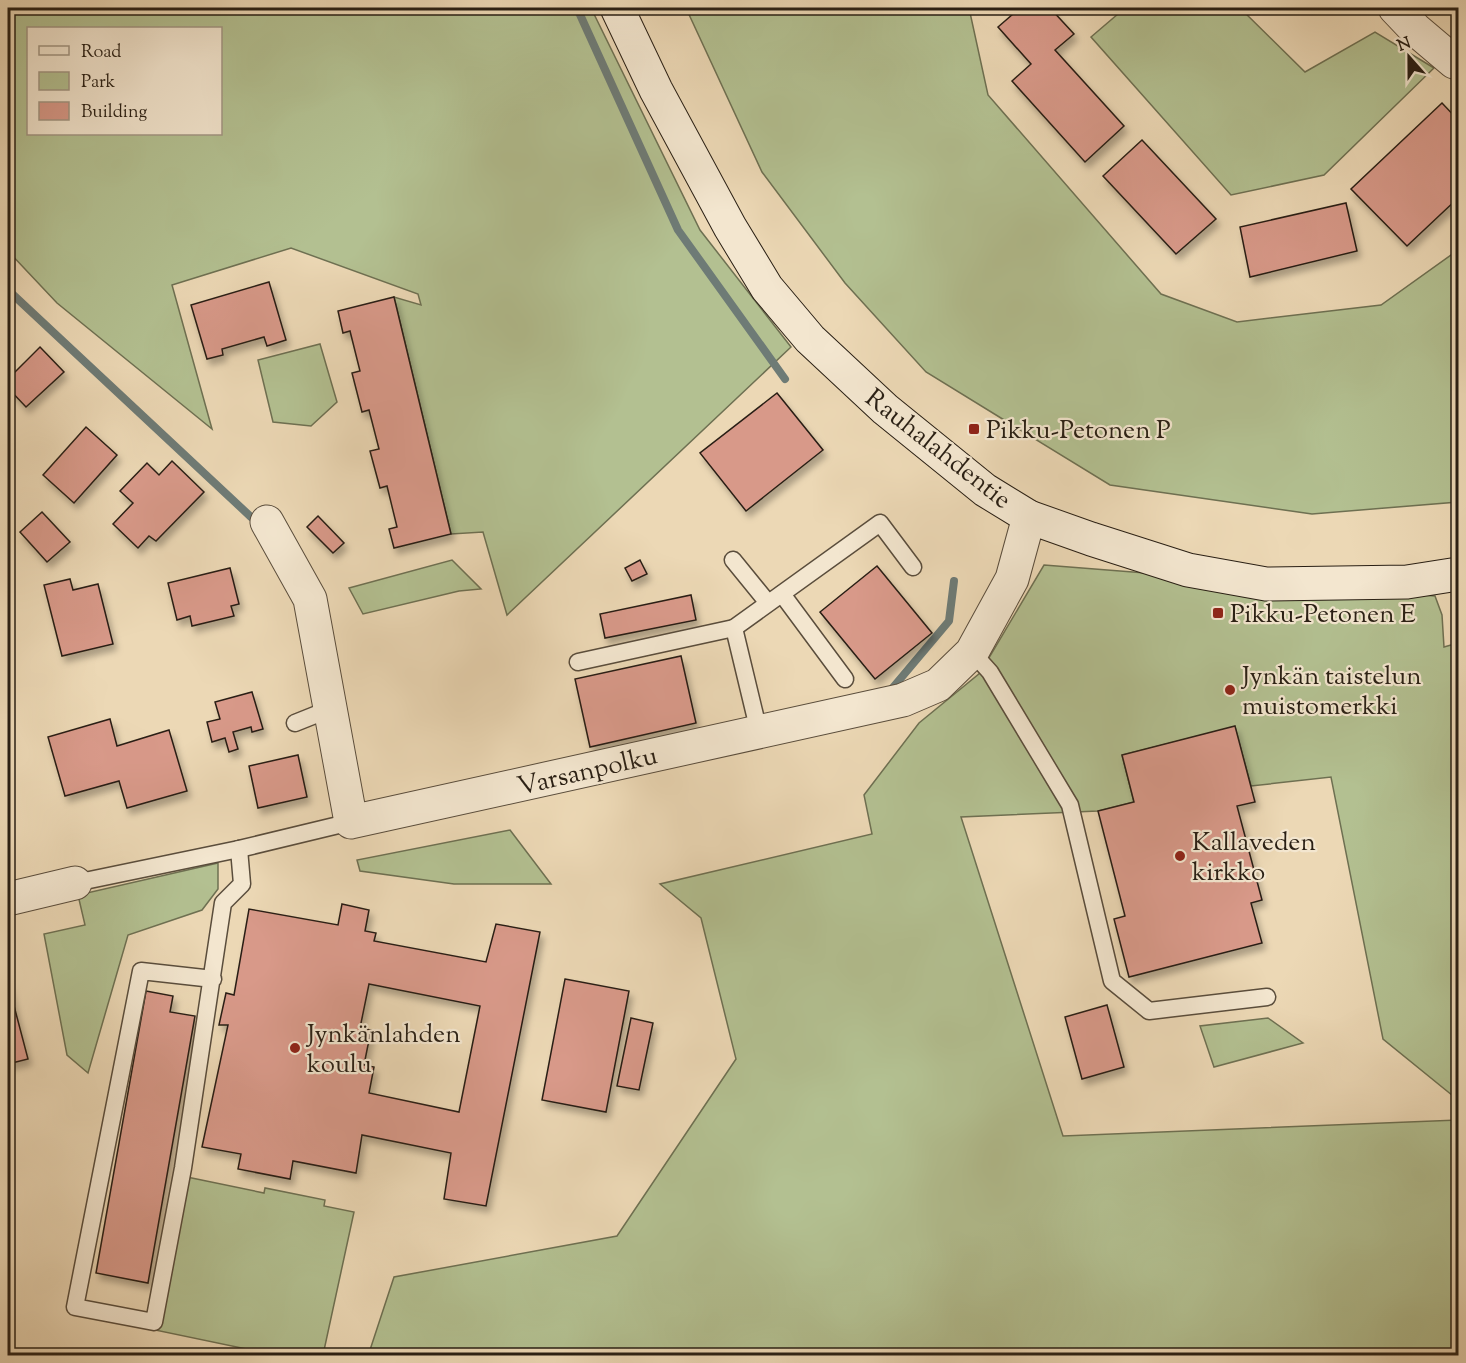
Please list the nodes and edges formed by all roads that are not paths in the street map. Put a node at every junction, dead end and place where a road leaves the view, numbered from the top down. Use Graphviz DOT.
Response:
graph roads {
  1 [pos="617,8"];
  2 [pos="1395,8"];
  3 [pos="1458,58"];
  4 [pos="1029,517"];
  5 [pos="267,522"];
  6 [pos="733,560"];
  7 [pos="913,567"];
  8 [pos="1458,574"];
  9 [pos="775,598"];
  10 [pos="734,628"];
  11 [pos="972,652"];
  12 [pos="578,662"];
  13 [pos="845,679"];
  14 [pos="330,710"];
  15 [pos="295,723"];
  16 [pos="759,732"];
  17 [pos="351,822"];
  18 [pos="239,849"];
  19 [pos="75,883"];
  20 [pos="8,899"];
  21 [pos="213,979"];
  22 [pos="1267,997"];
  1 -- 4 [label="street, Rauhalahdentie"];
  2 -- 3 [label="street"];
  4 -- 8 [label="street, Rauhalahdentie"];
  4 -- 11 [label="street, Varsanpolku"];
  5 -- 14 [label="street"];
  6 -- 9 [label="lane"];
  7 -- 9 [label="lane"];
  9 -- 10 [label="lane"];
  9 -- 13 [label="lane"];
  10 -- 12 [label="lane"];
  10 -- 16 [label="lane"];
  11 -- 16 [label="street, Varsanpolku"];
  11 -- 22 [label="lane"];
  14 -- 15 [label="lane"];
  14 -- 17 [label="street"];
  16 -- 17 [label="street, Varsanpolku"];
  17 -- 18 [label="lane"];
  18 -- 19 [label="lane"];
  18 -- 21 [label="lane"];
  19 -- 20 [label="street"];
  21 -- 21 [label="lane"];
}
